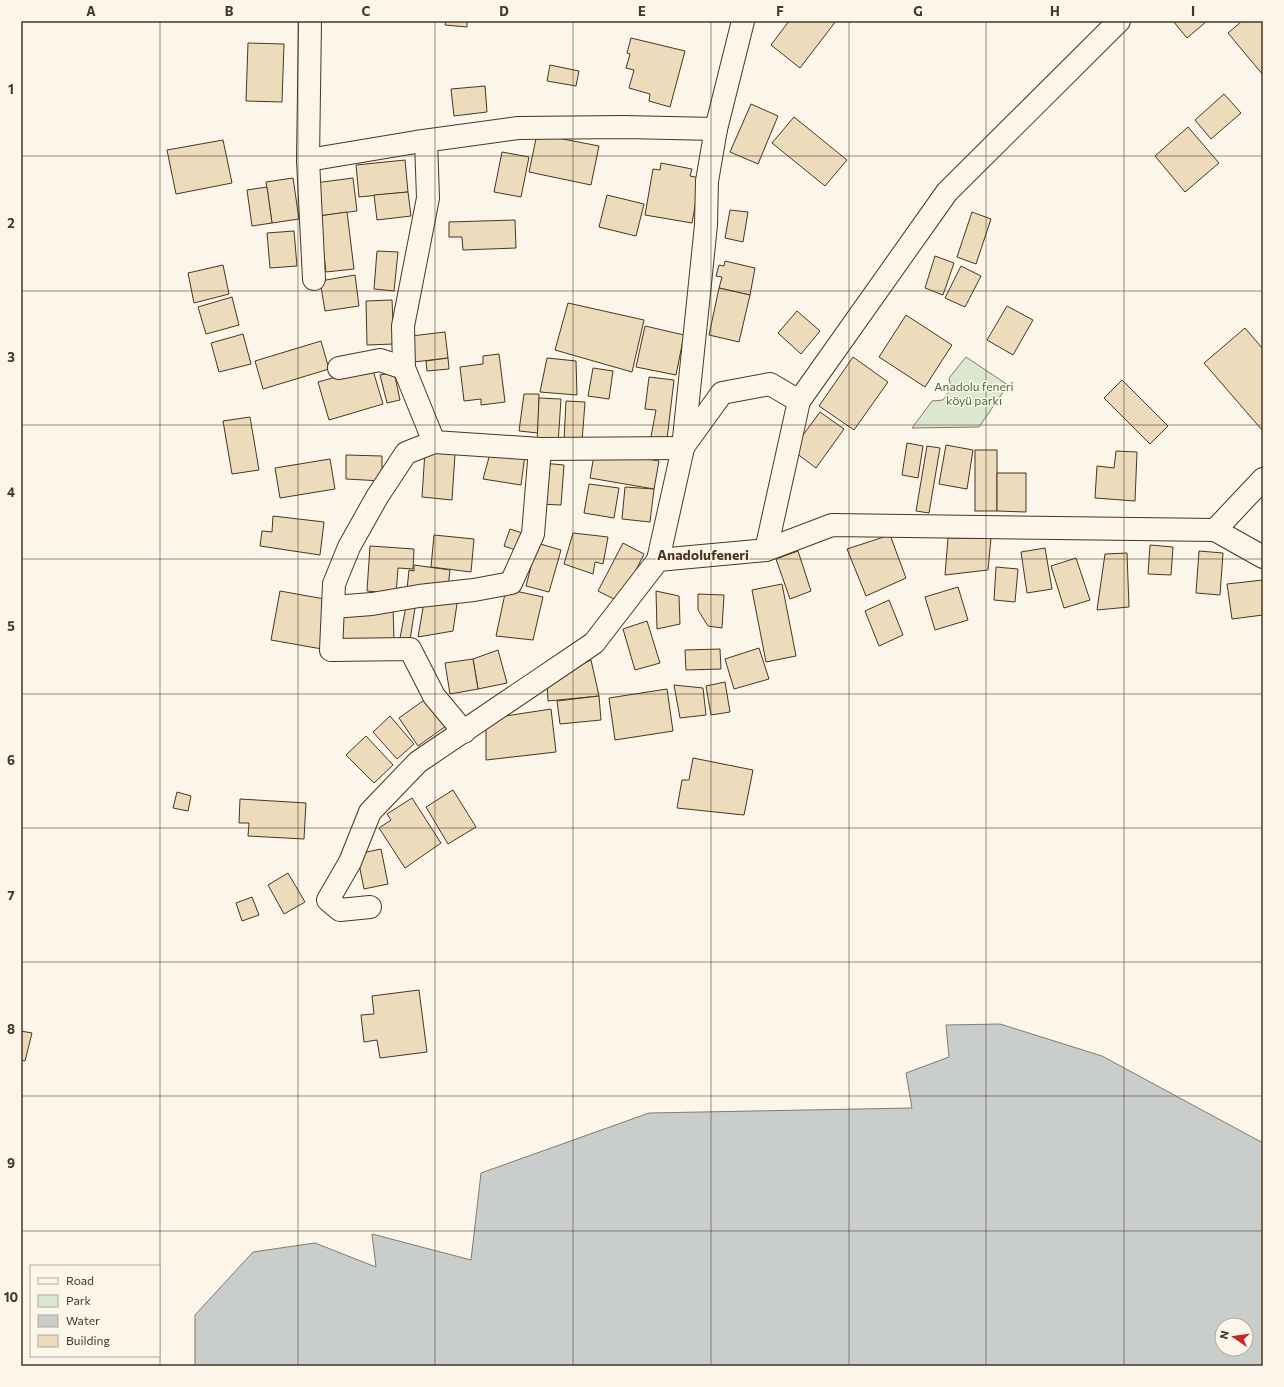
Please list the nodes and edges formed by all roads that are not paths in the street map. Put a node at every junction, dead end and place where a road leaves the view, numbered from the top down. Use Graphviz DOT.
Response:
graph roads {
  1 [pos="310,21"];
  2 [pos="743,21"];
  3 [pos="1119,21"];
  4 [pos="716,129"];
  5 [pos="426,141"];
  6 [pos="308,160"];
  7 [pos="314,279"];
  8 [pos="339,368"];
  9 [pos="404,368"];
  10 [pos="799,402"];
  11 [pos="434,442"];
  12 [pos="540,448"];
  13 [pos="683,448"];
  14 [pos="1263,479"];
  15 [pos="1215,530"];
  16 [pos="766,550"];
  17 [pos="1263,557"];
  18 [pos="658,560"];
  19 [pos="333,607"];
  20 [pos="464,732"];
  21 [pos="370,907"];
  1 -- 6 [label="street"];
  2 -- 4 [label="street"];
  3 -- 10 [label="street"];
  4 -- 5 [label="street"];
  4 -- 13 [label="street"];
  5 -- 6 [label="street"];
  5 -- 9 [label="street"];
  6 -- 7 [label="street"];
  8 -- 9 [label="street"];
  9 -- 11 [label="street"];
  10 -- 13 [label="street"];
  10 -- 16 [label="street"];
  11 -- 12 [label="street"];
  11 -- 19 [label="street"];
  12 -- 13 [label="street"];
  12 -- 19 [label="street"];
  13 -- 18 [label="street"];
  14 -- 15 [label="street"];
  15 -- 16 [label="street"];
  15 -- 17 [label="street"];
  16 -- 18 [label="street"];
  18 -- 20 [label="street"];
  19 -- 20 [label="street"];
  20 -- 21 [label="street"];
}
